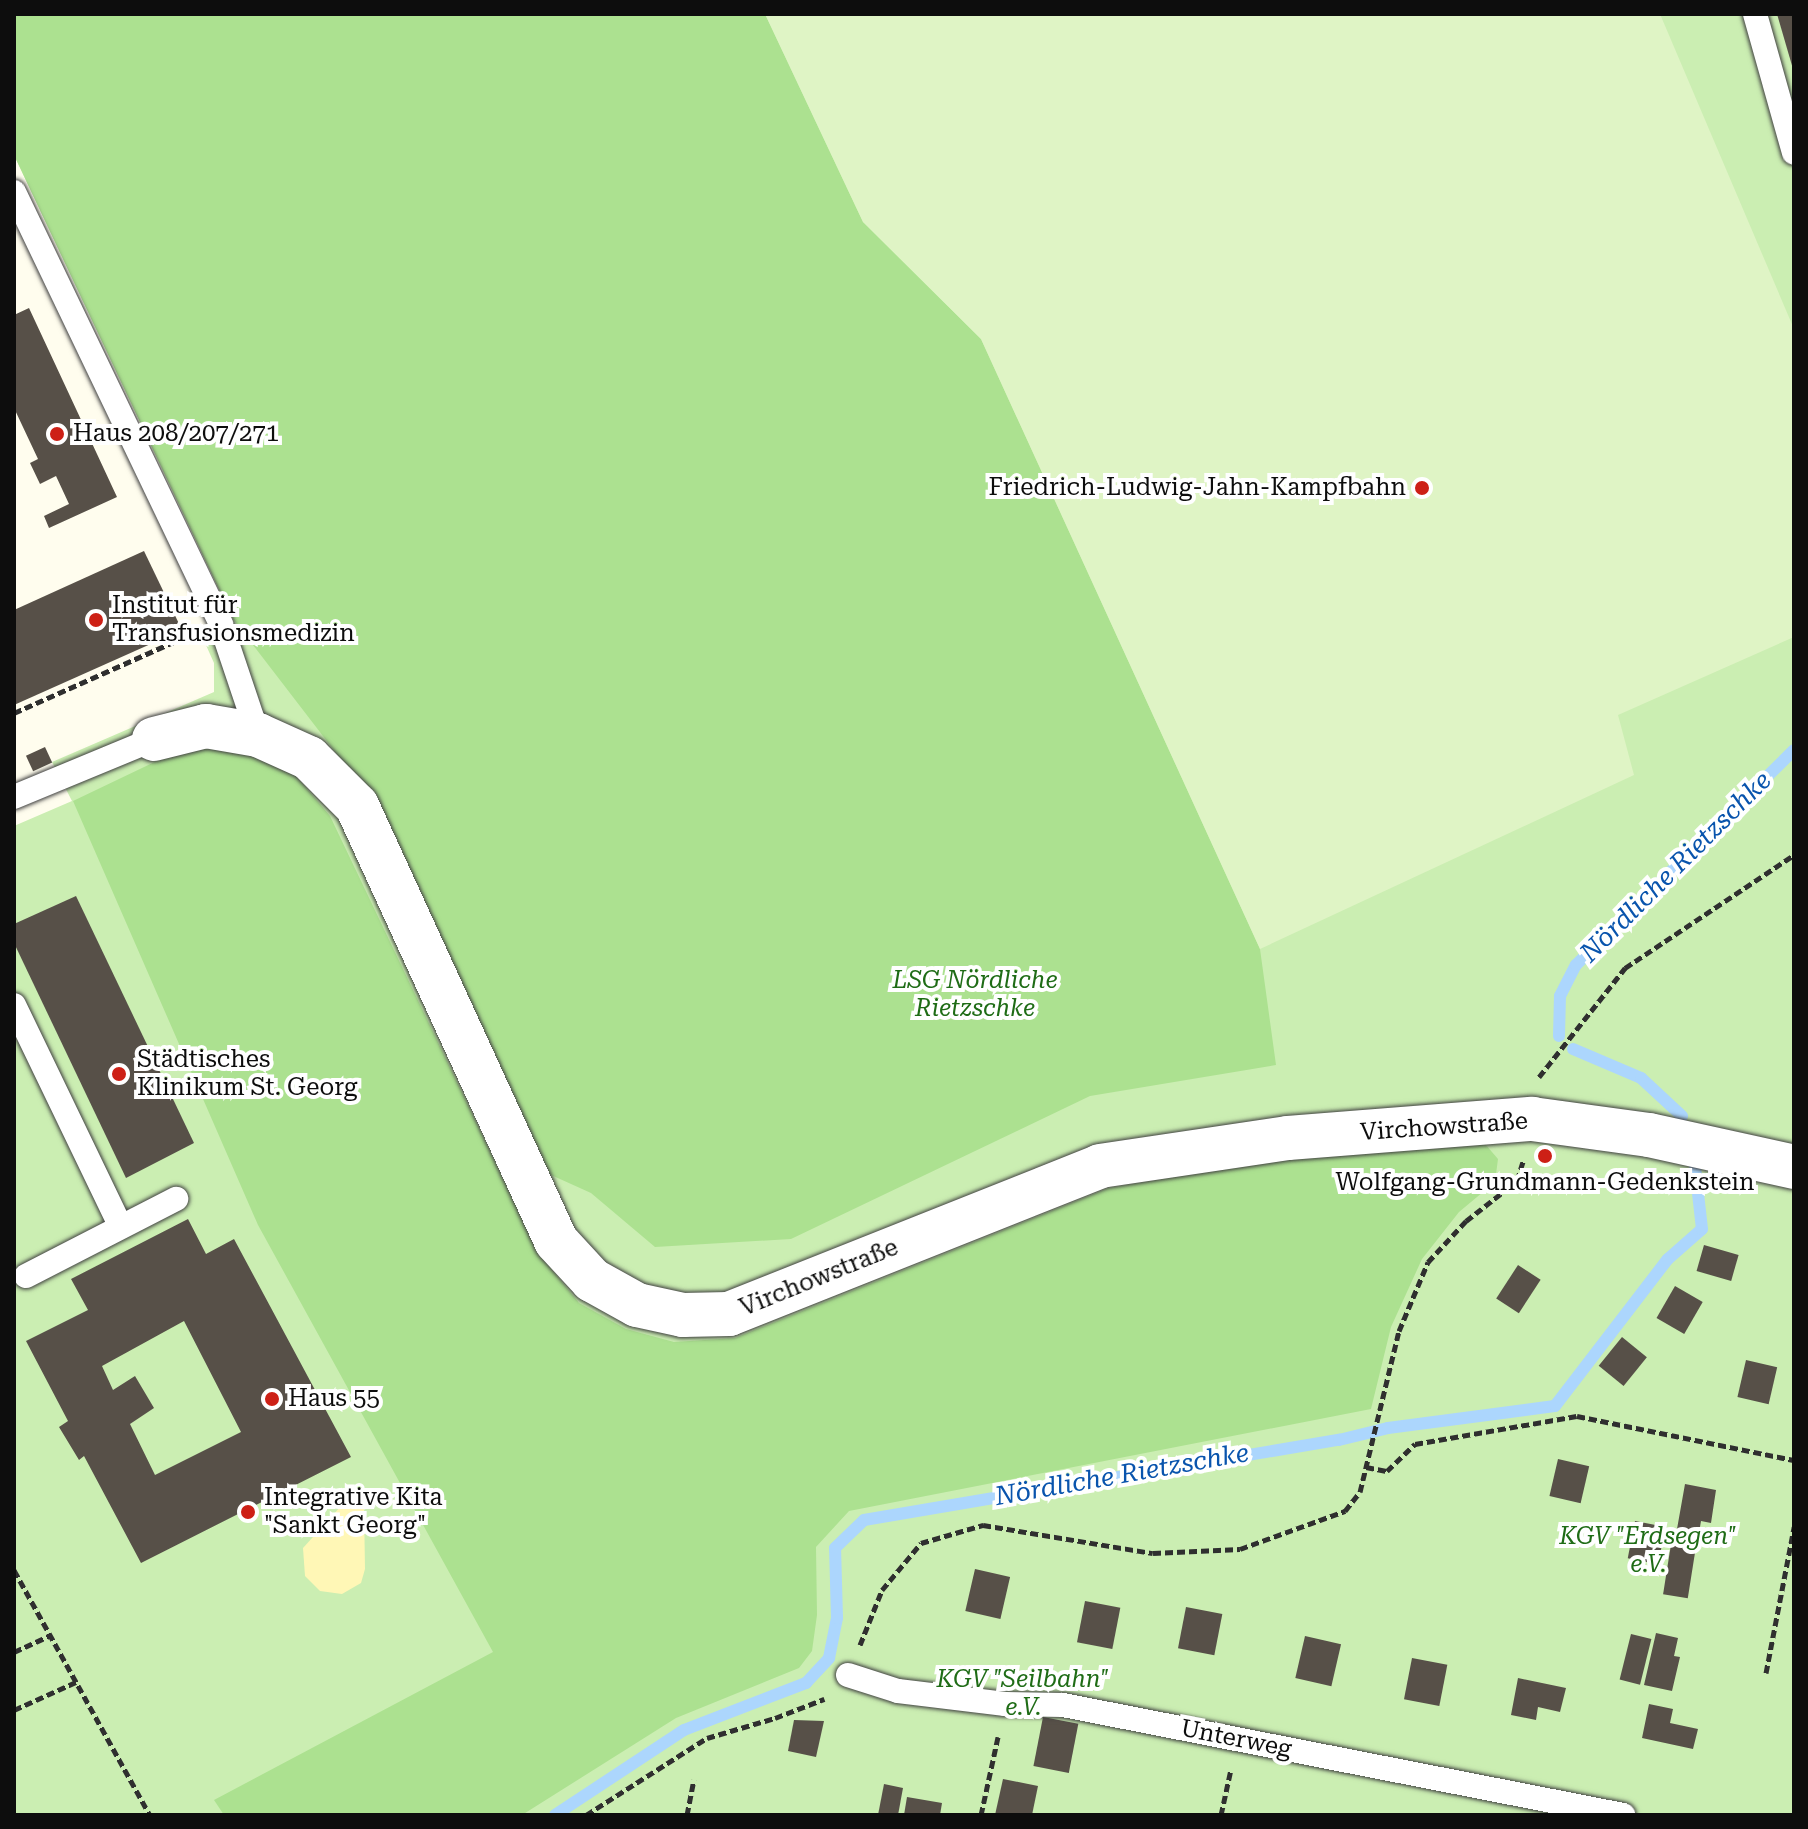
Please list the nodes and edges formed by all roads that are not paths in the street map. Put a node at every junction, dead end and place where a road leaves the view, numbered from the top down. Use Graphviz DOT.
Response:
graph roads {
  1 [pos="1755,14"];
  2 [pos="1794,153"];
  3 [pos="14,192"];
  4 [pos="258,735"];
  5 [pos="154,739"];
  6 [pos="14,797"];
  7 [pos="14,1005"];
  8 [pos="1794,1167"];
  9 [pos="176,1199"];
  10 [pos="121,1227"];
  11 [pos="26,1276"];
  12 [pos="848,1675"];
  13 [pos="1623,1815"];
  1 -- 2 [label="lane"];
  3 -- 4 [label="lane"];
  4 -- 5 [label="street, Virchowstraße"];
  4 -- 8 [label="street, Virchowstraße"];
  5 -- 6 [label="lane"];
  7 -- 10 [label="lane"];
  9 -- 10 [label="lane"];
  10 -- 11 [label="lane"];
  12 -- 13 [label="lane, Unterweg"];
}
